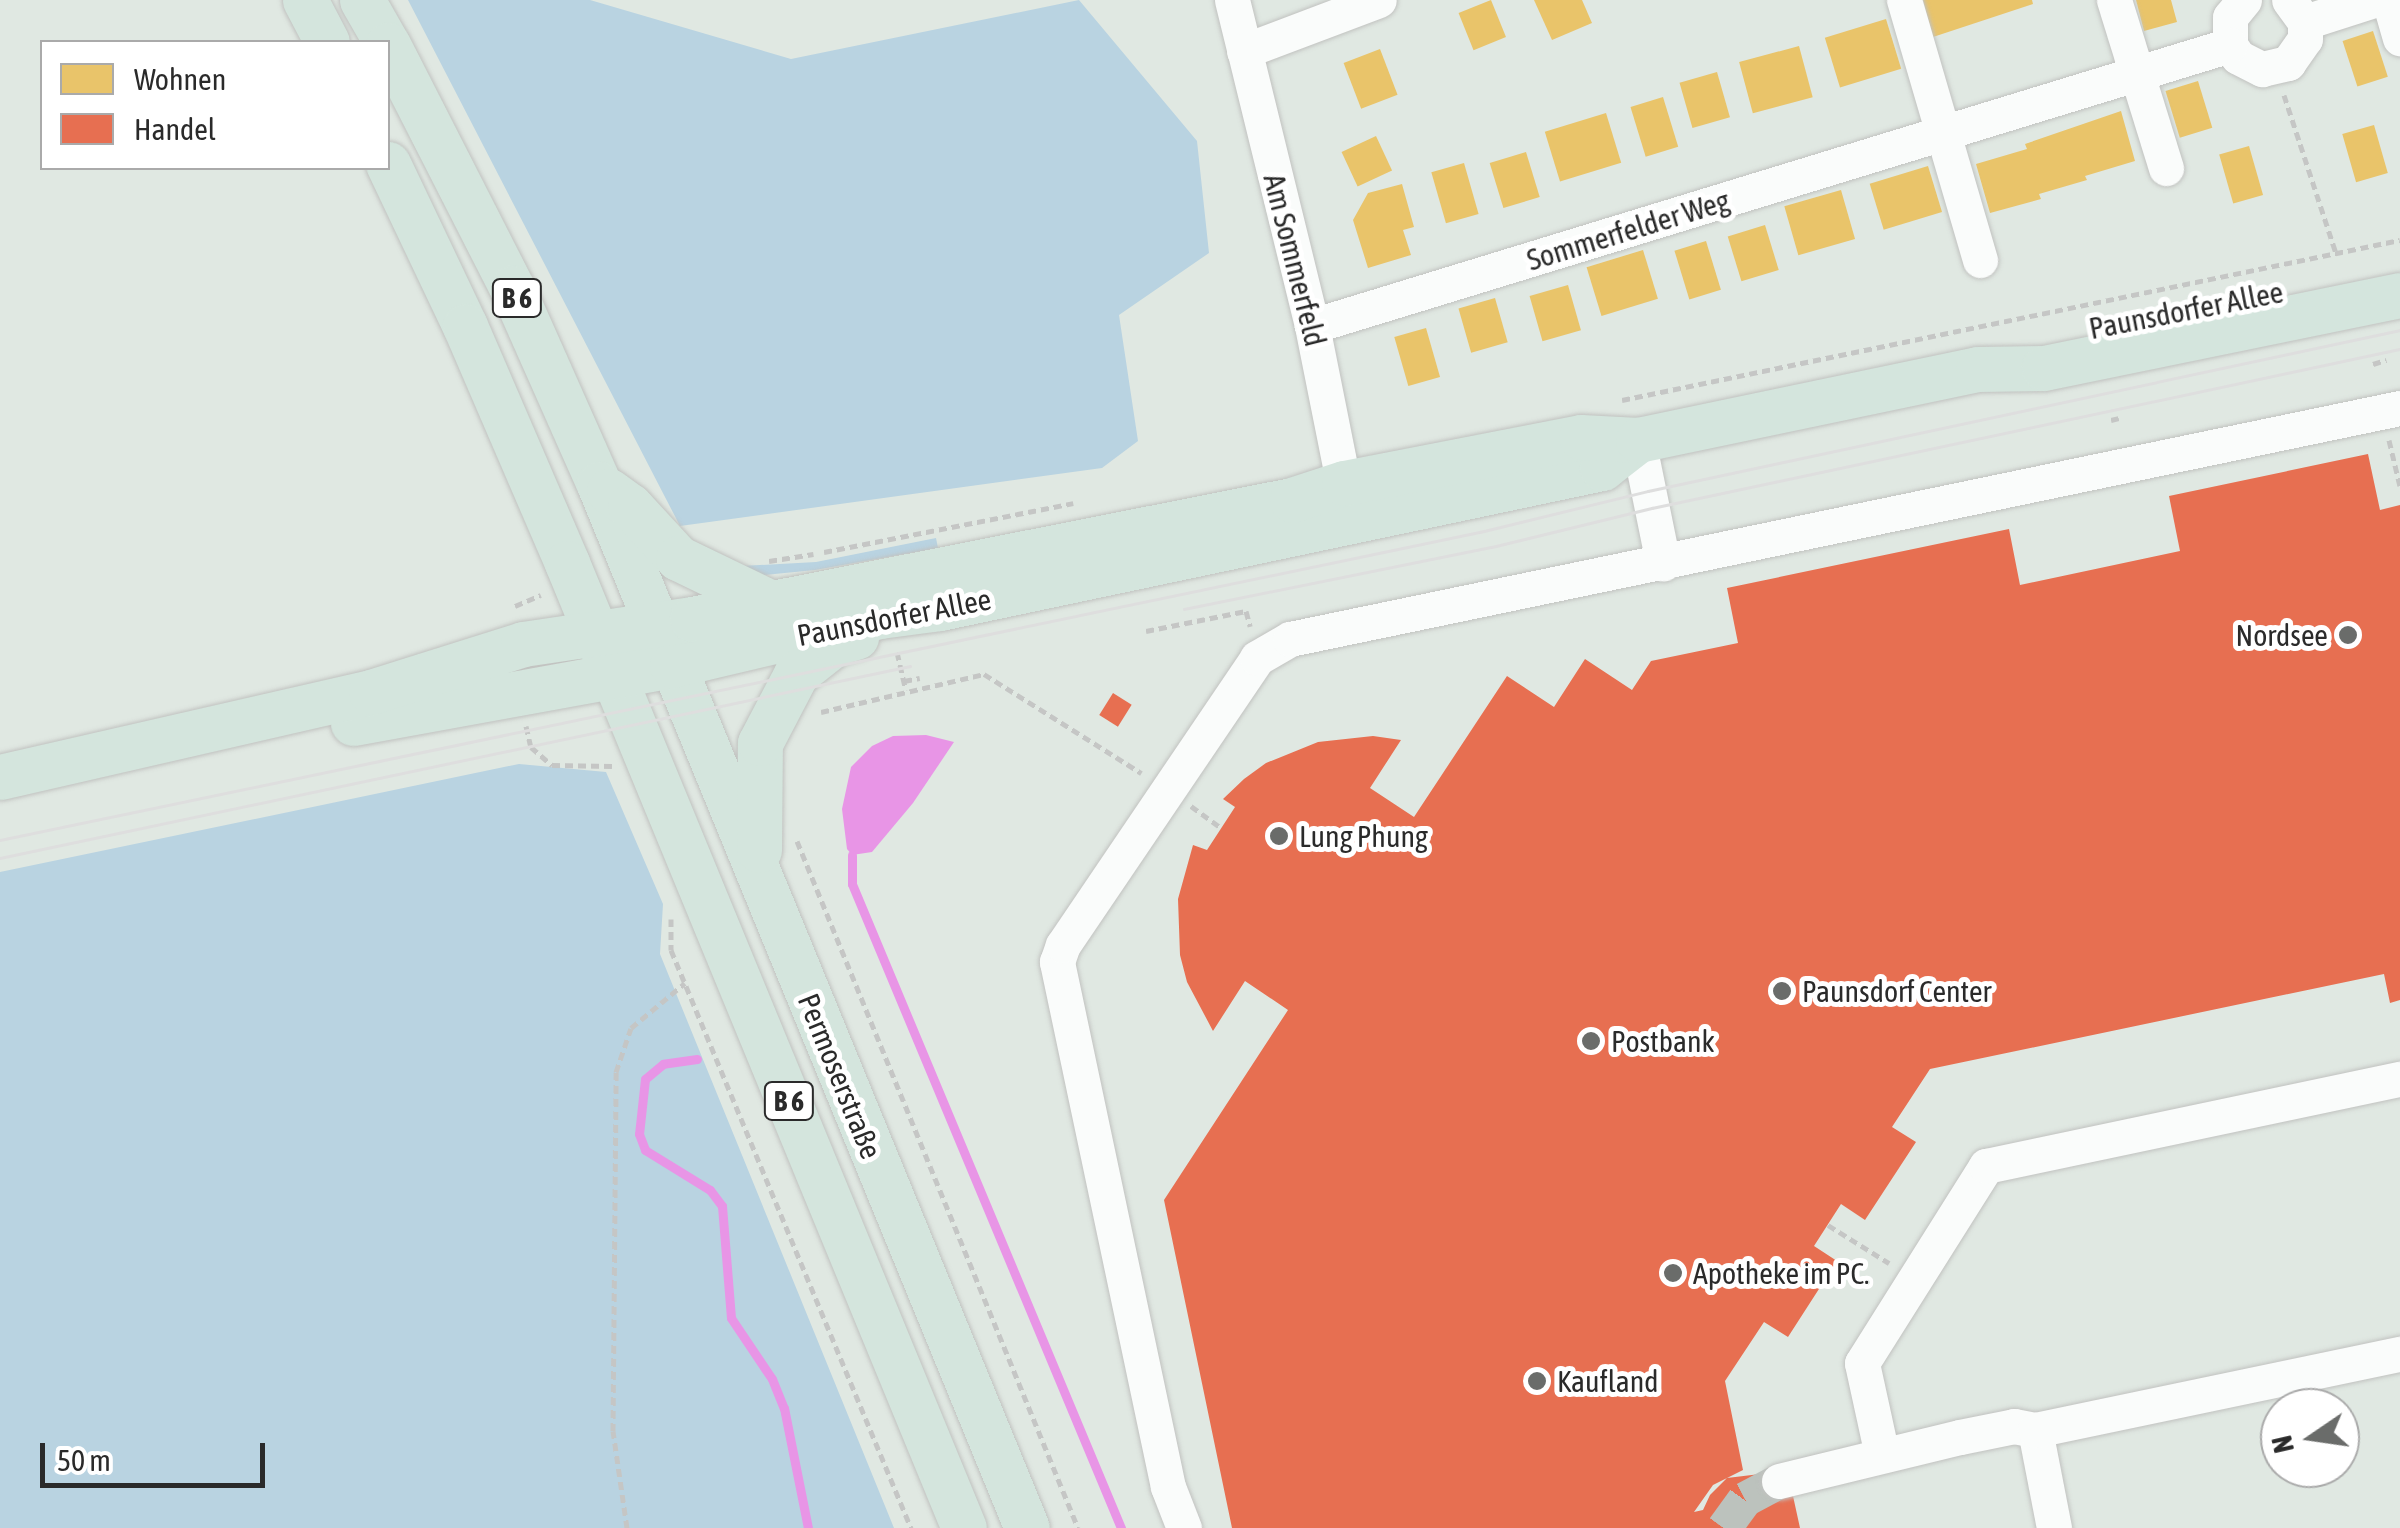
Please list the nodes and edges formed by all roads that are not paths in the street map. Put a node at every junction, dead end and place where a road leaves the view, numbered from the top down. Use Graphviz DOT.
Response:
graph roads {
  1 [pos="305,0"];
  2 [pos="362,0"];
  3 [pos="1232,0"];
  4 [pos="1379,0"];
  5 [pos="1904,0"];
  6 [pos="2114,0"];
  7 [pos="2244,0"];
  8 [pos="2374,0"];
  9 [pos="2388,0"];
  10 [pos="2297,11"];
  11 [pos="2400,38"];
  12 [pos="326,40"];
  13 [pos="385,40"];
  14 [pos="2230,45"];
  15 [pos="390,50"];
  16 [pos="1244,51"];
  17 [pos="2137,74"];
  18 [pos="1943,133"];
  19 [pos="390,168"];
  20 [pos="2166,168"];
  21 [pos="1980,260"];
  22 [pos="2400,267"];
  23 [pos="2400,295"];
  24 [pos="1312,326"];
  25 [pos="1978,369"];
  26 [pos="2392,410"];
  27 [pos="1638,440"];
  28 [pos="599,484"];
  29 [pos="1347,502"];
  30 [pos="1664,563"];
  31 [pos="767,600"];
  32 [pos="940,608"];
  33 [pos="658,622"];
  34 [pos="596,631"];
  35 [pos="672,665"];
  36 [pos="614,675"];
  37 [pos="138,749"];
  38 [pos="0,777"];
  39 [pos="759,877"];
  40 [pos="2400,1080"];
  41 [pos="2400,1354"];
  42 [pos="2035,1430"];
  43 [pos="1882,1455"];
  44 [pos="1779,1482"];
  45 [pos="964,1528"];
  46 [pos="1027,1528"];
  47 [pos="1184,1528"];
  48 [pos="2054,1528"];
  1 -- 12 [label="main road"];
  2 -- 13 [label="main road, B 6"];
  3 -- 16 [label="street, Am Sommerfeld"];
  4 -- 16 [label="street"];
  5 -- 18 [label="street"];
  6 -- 17 [label="street"];
  7 -- 14 [label="street"];
  8 -- 10 [label="street"];
  9 -- 11 [label="street"];
  10 -- 14 [label="street"];
  14 -- 17 [label="street, Sommerfelder Weg"];
  15 -- 28 [label="main road, B 6"];
  16 -- 24 [label="street, Am Sommerfeld"];
  17 -- 18 [label="street, Sommerfelder Weg"];
  17 -- 20 [label="street"];
  18 -- 21 [label="street"];
  18 -- 24 [label="street, Sommerfelder Weg"];
  19 -- 34 [label="main road, B 6"];
  22 -- 25 [label="main road, Paunsdorfer Allee"];
  23 -- 25 [label="main road, Paunsdorfer Allee"];
  24 -- 29 [label="street, Am Sommerfeld"];
  25 -- 27 [label="main road, Paunsdorfer Allee"];
  26 -- 30 [label="street"];
  27 -- 29 [label="main road, Paunsdorfer Allee"];
  27 -- 30 [label="street"];
  28 -- 31 [label="main road"];
  28 -- 33 [label="main road, B 6"];
  29 -- 31 [label="main road, Paunsdorfer Allee"];
  29 -- 32 [label="main road, Paunsdorfer Allee"];
  30 -- 47 [label="street"];
  31 -- 33 [label="main road, Paunsdorfer Allee"];
  32 -- 35 [label="main road, Paunsdorfer Allee"];
  32 -- 39 [label="main road"];
  33 -- 34 [label="main road, Paunsdorfer Allee"];
  33 -- 35 [label="main road, Permoserstraße / B 6"];
  34 -- 36 [label="main road, B 6"];
  34 -- 37 [label="main road, Paunsdorfer Allee"];
  35 -- 36 [label="main road, Paunsdorfer Allee"];
  35 -- 39 [label="main road, Permoserstraße / B 6"];
  36 -- 37 [label="main road, Paunsdorfer Allee"];
  36 -- 45 [label="main road, Permoserstraße / B 6"];
  37 -- 38 [label="main road, Paunsdorfer Allee"];
  39 -- 46 [label="main road, Permoserstraße / B 6"];
  40 -- 43 [label="street"];
  41 -- 42 [label="street"];
  42 -- 43 [label="street"];
  42 -- 48 [label="street"];
  43 -- 44 [label="street"];
}
